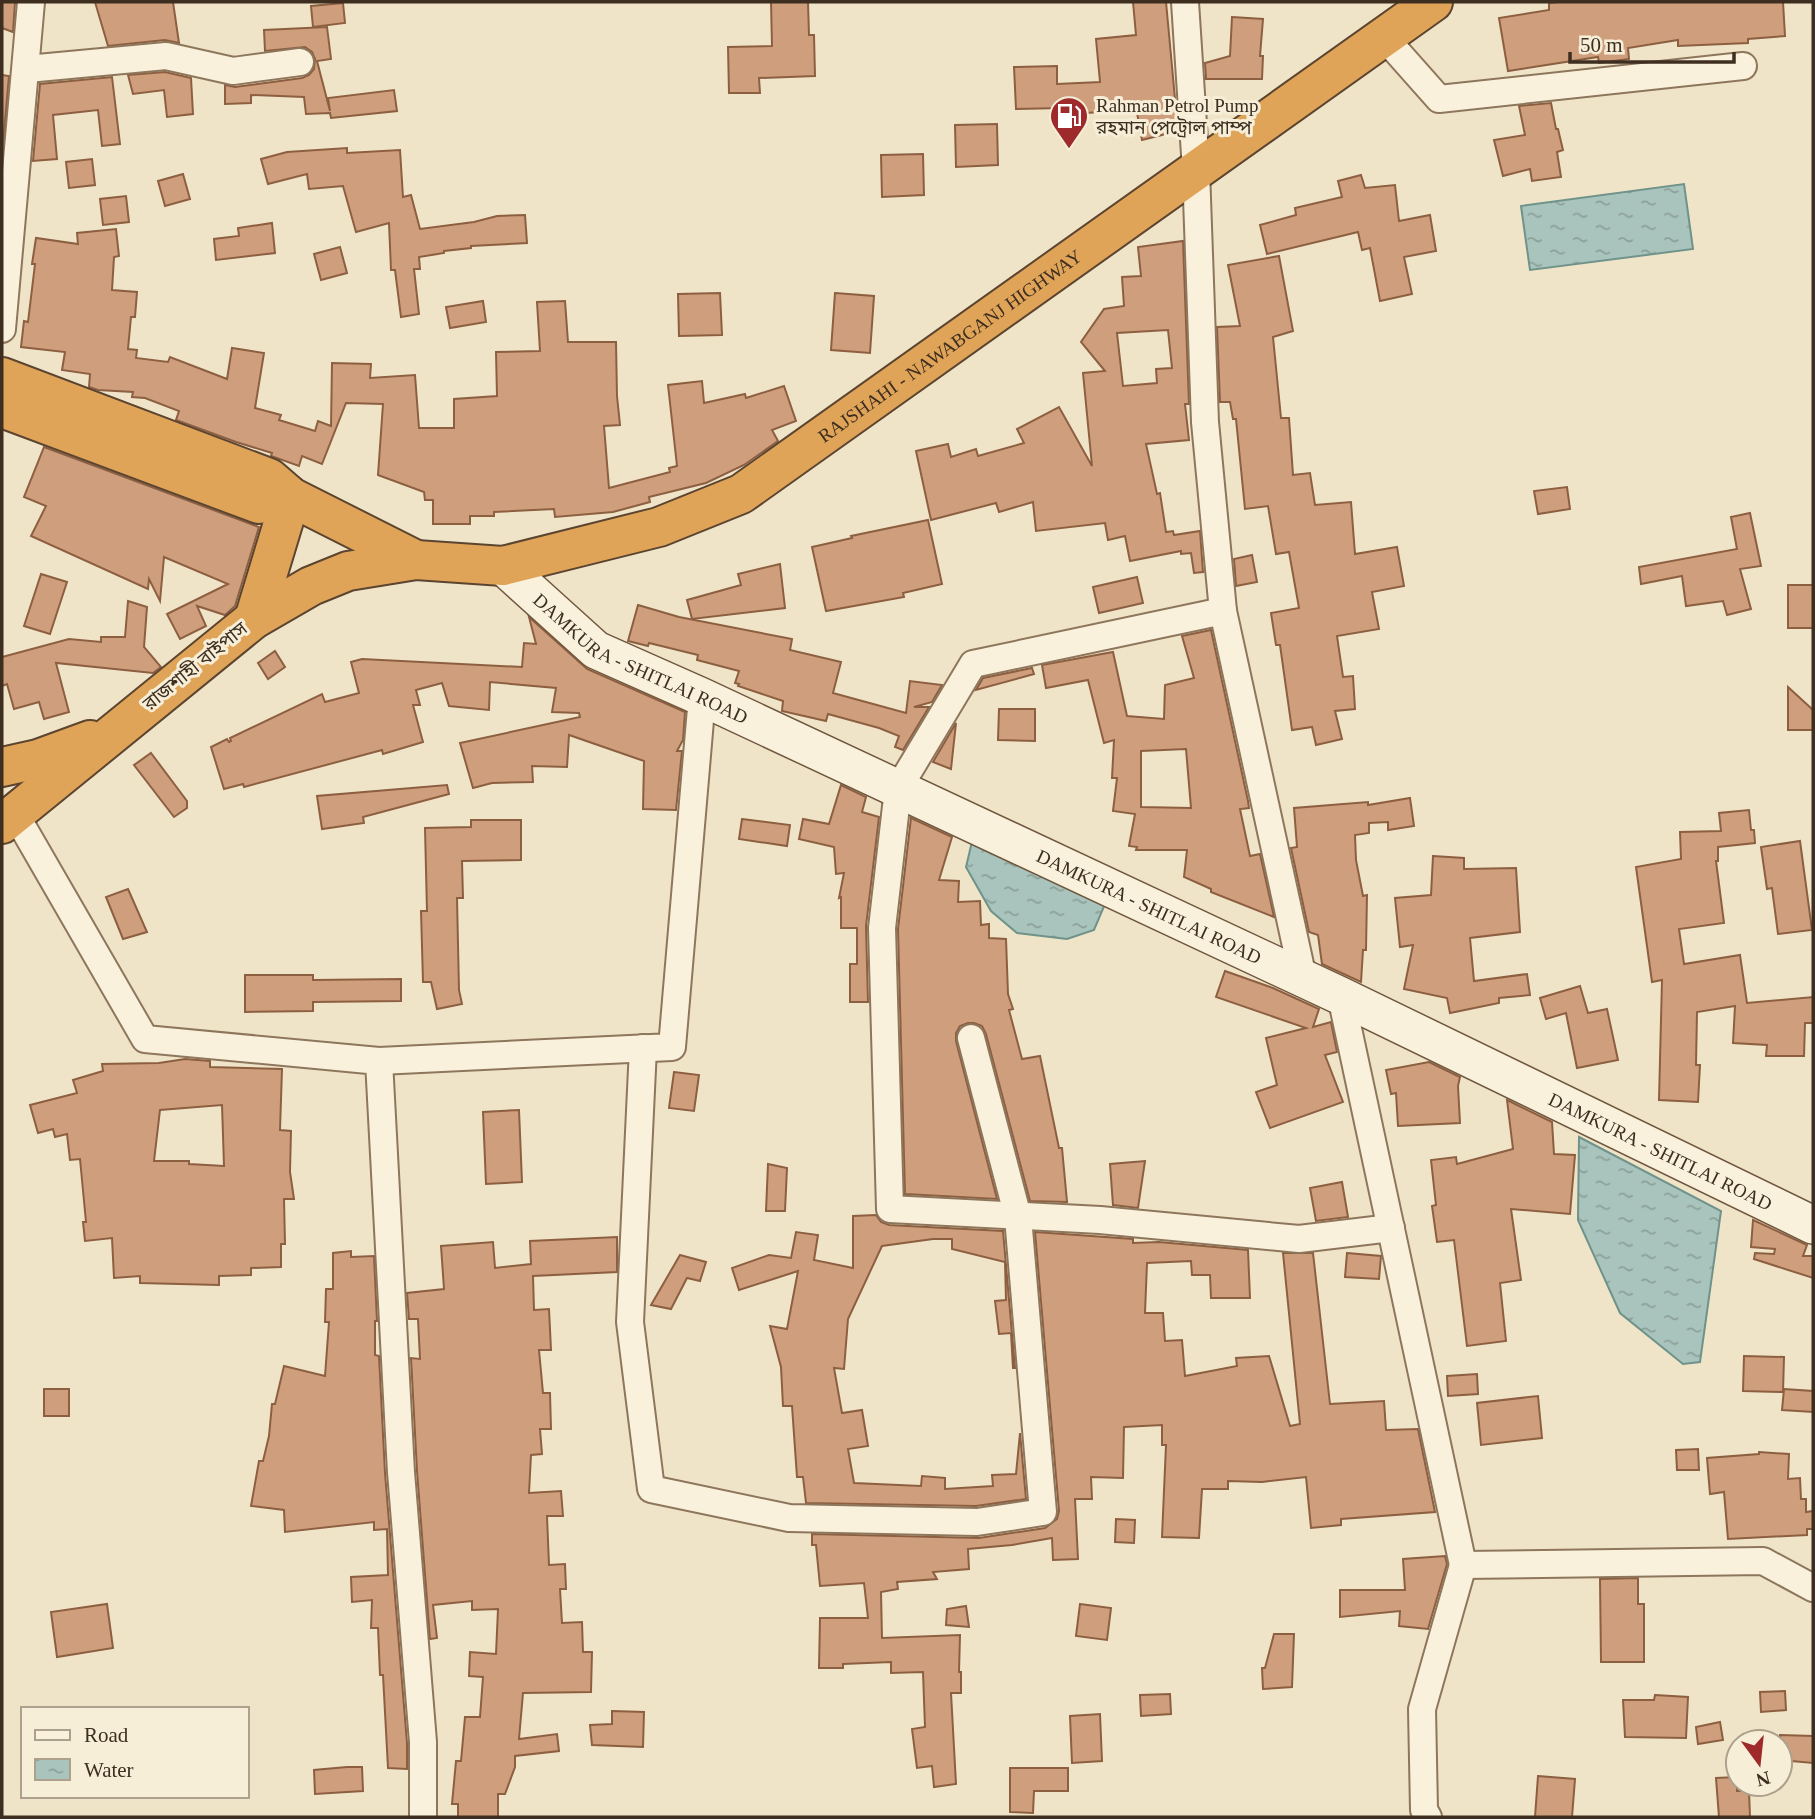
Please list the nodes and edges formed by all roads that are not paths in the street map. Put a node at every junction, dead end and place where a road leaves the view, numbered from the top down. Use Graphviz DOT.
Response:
graph roads {
  1 [pos="31,2"];
  2 [pos="1185,2"];
  3 [pos="1433,2"];
  4 [pos="1384,37"];
  5 [pos="300,62"];
  6 [pos="1743,66"];
  7 [pos="27,69"];
  8 [pos="1196,170"];
  9 [pos="2,329"];
  10 [pos="2,377"];
  11 [pos="2,408"];
  12 [pos="291,497"];
  13 [pos="416,560"];
  14 [pos="503,566"];
  15 [pos="1223,611"];
  16 [pos="254,619"];
  17 [pos="702,697"];
  18 [pos="115,732"];
  19 [pos="2,767"];
  20 [pos="898,789"];
  21 [pos="8,818"];
  22 [pos="1303,978"];
  23 [pos="1341,996"];
  24 [pos="971,1038"];
  25 [pos="643,1048"];
  26 [pos="379,1060"];
  27 [pos="1018,1217"];
  28 [pos="1813,1225"];
  29 [pos="1391,1228"];
  30 [pos="1463,1565"];
  31 [pos="1813,1588"];
  32 [pos="423,1817"];
  33 [pos="1428,1817"];
  1 -- 7 [label="street"];
  2 -- 8 [label="street"];
  3 -- 4 [label="highway, RAJSHAHI - NAWABGANJ HIGHWAY"];
  4 -- 6 [label="street"];
  4 -- 8 [label="highway, RAJSHAHI - NAWABGANJ HIGHWAY"];
  5 -- 7 [label="street"];
  7 -- 9 [label="street"];
  8 -- 14 [label="highway, RAJSHAHI - NAWABGANJ HIGHWAY"];
  8 -- 15 [label="street"];
  10 -- 12 [label="highway"];
  11 -- 12 [label="highway"];
  12 -- 13 [label="highway"];
  12 -- 16 [label="highway"];
  13 -- 14 [label="highway, RAJSHAHI - NAWABGANJ HIGHWAY"];
  13 -- 16 [label="highway, রাজশাহী বাইপাস"];
  14 -- 17 [label="street, DAMKURA - SHITLAI ROAD"];
  15 -- 20 [label="street"];
  15 -- 22 [label="street"];
  16 -- 18 [label="highway, রাজশাহী বাইপাস"];
  17 -- 20 [label="street, DAMKURA - SHITLAI ROAD"];
  17 -- 25 [label="street"];
  18 -- 19 [label="highway"];
  18 -- 21 [label="highway, রাজশাহী বাইপাস"];
  20 -- 22 [label="street, DAMKURA - SHITLAI ROAD"];
  20 -- 27 [label="street"];
  21 -- 26 [label="street"];
  22 -- 23 [label="street, DAMKURA - SHITLAI ROAD"];
  23 -- 28 [label="street, DAMKURA - SHITLAI ROAD"];
  23 -- 29 [label="street"];
  24 -- 27 [label="street"];
  25 -- 26 [label="street"];
  25 -- 27 [label="street"];
  26 -- 32 [label="street"];
  27 -- 29 [label="street"];
  29 -- 30 [label="street"];
  30 -- 31 [label="street"];
  30 -- 33 [label="street"];
}
